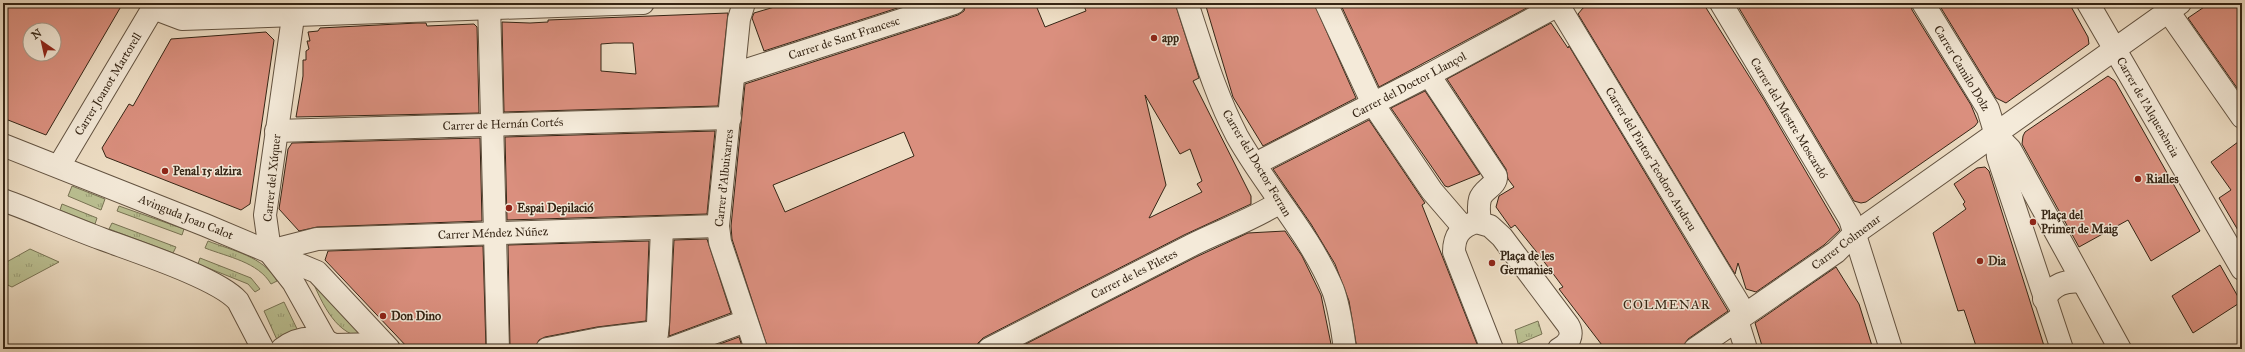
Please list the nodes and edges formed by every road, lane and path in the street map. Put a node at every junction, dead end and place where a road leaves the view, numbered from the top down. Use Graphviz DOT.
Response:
graph roads {
  1 [pos="643,3"];
  2 [pos="744,3"];
  3 [pos="954,3"];
  4 [pos="1187,3"];
  5 [pos="1326,3"];
  6 [pos="1721,3"];
  7 [pos="1923,3"];
  8 [pos="2088,3"];
  9 [pos="1559,4"];
  10 [pos="489,5"];
  11 [pos="155,6"];
  12 [pos="2174,7"];
  13 [pos="294,9"];
  14 [pos="2114,49"];
  15 [pos="734,74"];
  16 [pos="1429,75"];
  17 [pos="1373,104"];
  18 [pos="2242,116"];
  19 [pos="730,118"];
  20 [pos="491,125"];
  21 [pos="276,132"];
  22 [pos="1996,135"];
  23 [pos="3,145"];
  24 [pos="1255,164"];
  25 [pos="59,166"];
  26 [pos="1280,202"];
  27 [pos="8,206"];
  28 [pos="1472,225"];
  29 [pos="718,226"];
  30 [pos="662,228"];
  31 [pos="494,233"];
  32 [pos="1854,234"];
  33 [pos="270,251"];
  34 [pos="2242,269"];
  35 [pos="2083,282"];
  36 [pos="2044,300"];
  37 [pos="1741,317"];
  38 [pos="746,321"];
  39 [pos="660,344"];
  40 [pos="334,345"];
  41 [pos="387,346"];
  42 [pos="263,349"];
  43 [pos="282,349"];
  44 [pos="498,349"];
  45 [pos="547,349"];
  46 [pos="756,349"];
  47 [pos="989,349"];
  48 [pos="1345,349"];
  49 [pos="1492,349"];
  50 [pos="1559,349"];
  51 [pos="1695,349"];
  52 [pos="1746,349"];
  53 [pos="1891,349"];
  54 [pos="2062,349"];
  55 [pos="2120,349"];
  1 -- 10 [label="street"];
  2 -- 15 [label="street, Carrer d'Albuixarres"];
  3 -- 15 [label="street, Carrer de Sant Francesc"];
  4 -- 24 [label="street, Carrer del Doctor Ferran"];
  5 -- 17 [label="street"];
  6 -- 32 [label="street, Carrer del Mestre Moscardó"];
  7 -- 22 [label="street, Carrer Camilo Dolz"];
  8 -- 14 [label="street, Carrer de l'Alquenència"];
  9 -- 16 [label="street, Carrer del Doctor Llançol"];
  9 -- 37 [label="street, Carrer del Pintor Teodoro Andreu"];
  10 -- 13 [label="street"];
  10 -- 20 [label="street"];
  11 -- 13 [label="street"];
  11 -- 25 [label="street, Carrer Joanot Martorell"];
  12 -- 14 [label="street, Carrer Colmenar"];
  12 -- 18 [label="street"];
  13 -- 21 [label="street, Carrer del Xúquer"];
  14 -- 22 [label="street, Carrer Colmenar"];
  14 -- 34 [label="street, Carrer de l'Alquenència"];
  15 -- 19 [label="street, Carrer d'Albuixarres"];
  16 -- 17 [label="street, Carrer del Doctor Llançol"];
  16 -- 28 [label="street"];
  17 -- 24 [label="street, Carrer del Doctor Llançol"];
  17 -- 28 [label="street"];
  19 -- 20 [label="street, Carrer de Hernán Cortés"];
  19 -- 29 [label="street, Carrer d'Albuixarres"];
  20 -- 21 [label="street, Carrer de Hernán Cortés"];
  20 -- 31 [label="street"];
  21 -- 33 [label="street, Carrer del Xúquer"];
  22 -- 32 [label="street, Carrer Colmenar"];
  22 -- 35 [label="street"];
  22 -- 36 [label="street"];
  23 -- 25 [label="street, Avinguda Joan Calot"];
  24 -- 26 [label="street, Carrer del Doctor Ferran"];
  25 -- 33 [label="street, Avinguda Joan Calot"];
  26 -- 47 [label="street, Carrer de les Piletes"];
  26 -- 48 [label="street, Carrer del Doctor Ferran"];
  27 -- 42 [label="street"];
  28 -- 49 [label="street"];
  28 -- 50 [label="street"];
  29 -- 30 [label="street, Carrer Méndez Núñez"];
  29 -- 38 [label="street, Carrer d'Albuixarres"];
  30 -- 31 [label="street, Carrer Méndez Núñez"];
  30 -- 39 [label="street"];
  31 -- 33 [label="street, Carrer Méndez Núñez"];
  31 -- 44 [label="street"];
  32 -- 37 [label="street, Carrer Colmenar"];
  32 -- 53 [label="street, Carrer del Mestre Moscardó"];
  33 -- 40 [label="street"];
  33 -- 41 [label="street"];
  35 -- 36 [label="street"];
  35 -- 55 [label="street"];
  36 -- 54 [label="street"];
  37 -- 51 [label="street, Carrer Colmenar"];
  37 -- 52 [label="street, Carrer del Pintor Teodoro Andreu"];
  38 -- 39 [label="street"];
  38 -- 46 [label="street, Carrer d'Albuixarres"];
  39 -- 45 [label="street"];
  40 -- 41 [label="street"];
  40 -- 43 [label="street"];
}
